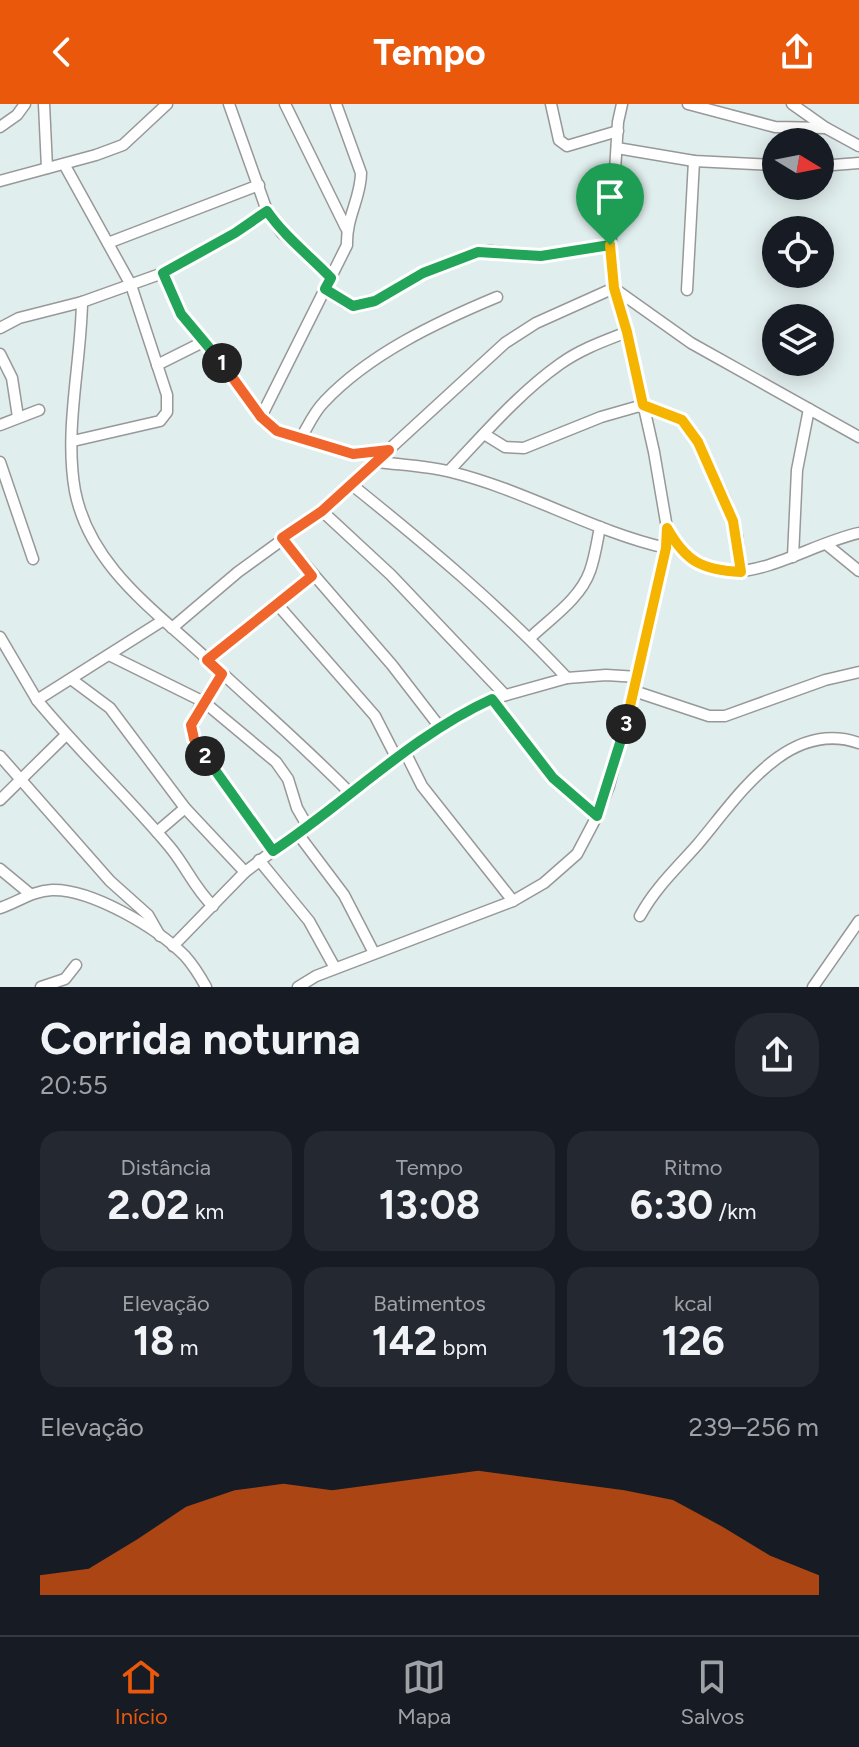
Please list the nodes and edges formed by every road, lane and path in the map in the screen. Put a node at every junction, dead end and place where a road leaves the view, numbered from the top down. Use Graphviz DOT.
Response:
graph roads {
  1 [pos="44,104"];
  2 [pos="167,104"];
  3 [pos="229,104"];
  4 [pos="285,104"];
  5 [pos="336,104"];
  6 [pos="551,104"];
  7 [pos="611,104"];
  8 [pos="622,104"];
  9 [pos="688,104"];
  10 [pos="792,104"];
  11 [pos="21,106"];
  12 [pos="618,126"];
  13 [pos="0,127"];
  14 [pos="826,128"];
  15 [pos="834,132"];
  16 [pos="859,146"];
  17 [pos="617,148"];
  18 [pos="694,161"];
  19 [pos="859,163"];
  20 [pos="64,164"];
  21 [pos="762,164"];
  22 [pos="834,165"];
  23 [pos="47,168"];
  24 [pos="0,181"];
  25 [pos="259,185"];
  26 [pos="267,211"];
  27 [pos="346,228"];
  28 [pos="108,243"];
  29 [pos="610,245"];
  30 [pos="163,273"];
  31 [pos="328,284"];
  32 [pos="131,285"];
  33 [pos="614,288"];
  34 [pos="687,290"];
  35 [pos="497,297"];
  36 [pos="82,302"];
  37 [pos="0,328"];
  38 [pos="627,332"];
  39 [pos="205,341"];
  40 [pos="0,354"];
  41 [pos="157,365"];
  42 [pos="643,405"];
  43 [pos="809,409"];
  44 [pos="39,410"];
  45 [pos="18,417"];
  46 [pos="261,417"];
  47 [pos="0,425"];
  48 [pos="484,434"];
  49 [pos="859,437"];
  50 [pos="301,438"];
  51 [pos="73,441"];
  52 [pos="389,450"];
  53 [pos="0,462"];
  54 [pos="378,462"];
  55 [pos="449,471"];
  56 [pos="352,485"];
  57 [pos="322,511"];
  58 [pos="600,527"];
  59 [pos="667,528"];
  60 [pos="859,533"];
  61 [pos="282,538"];
  62 [pos="826,544"];
  63 [pos="666,548"];
  64 [pos="793,557"];
  65 [pos="33,559"];
  66 [pos="859,571"];
  67 [pos="741,572"];
  68 [pos="312,576"];
  69 [pos="277,604"];
  70 [pos="167,624"];
  71 [pos="0,637"];
  72 [pos="530,638"];
  73 [pos="109,655"];
  74 [pos="207,660"];
  75 [pos="859,672"];
  76 [pos="222,674"];
  77 [pos="638,677"];
  78 [pos="567,678"];
  79 [pos="71,679"];
  80 [pos="634,691"];
  81 [pos="505,695"];
  82 [pos="492,699"];
  83 [pos="37,700"];
  84 [pos="204,702"];
  85 [pos="439,726"];
  86 [pos="66,735"];
  87 [pos="859,743"];
  88 [pos="0,756"];
  89 [pos="401,756"];
  90 [pos="19,780"];
  91 [pos="351,794"];
  92 [pos="0,800"];
  93 [pos="185,808"];
  94 [pos="597,816"];
  95 [pos="303,830"];
  96 [pos="157,832"];
  97 [pos="273,851"];
  98 [pos="259,860"];
  99 [pos="0,869"];
  100 [pos="245,872"];
  101 [pos="29,893"];
  102 [pos="513,901"];
  103 [pos="213,906"];
  104 [pos="0,908"];
  105 [pos="640,916"];
  106 [pos="859,921"];
  107 [pos="856,936"];
  108 [pos="161,938"];
  109 [pos="173,946"];
  110 [pos="374,953"];
  111 [pos="76,965"];
  112 [pos="335,968"];
  113 [pos="41,987"];
  114 [pos="206,987"];
  115 [pos="298,987"];
  116 [pos="813,987"];
  1 -- 23 [label="street"];
  2 -- 20 [label="street"];
  3 -- 25 [label="street"];
  4 -- 27 [label="street"];
  5 -- 27 [label="street"];
  6 -- 12 [label="street"];
  7 -- 12 [label="street"];
  8 -- 12 [label="street"];
  9 -- 14 [label="street"];
  10 -- 14 [label="street"];
  11 -- 13 [label="street"];
  12 -- 17 [label="street"];
  15 -- 16 [label="street"];
  17 -- 18 [label="street"];
  17 -- 29 [label="street"];
  18 -- 21 [label="street"];
  18 -- 34 [label="street"];
  19 -- 22 [label="street"];
  20 -- 23 [label="street"];
  20 -- 28 [label="street"];
  23 -- 24 [label="street"];
  25 -- 26 [label="street"];
  25 -- 28 [label="street"];
  26 -- 30 [label="street"];
  26 -- 31 [label="street"];
  27 -- 31 [label="street"];
  28 -- 32 [label="street"];
  29 -- 31 [label="street"];
  29 -- 33 [label="street"];
  30 -- 32 [label="street"];
  30 -- 39 [label="street"];
  31 -- 46 [label="street"];
  32 -- 36 [label="street"];
  32 -- 41 [label="street"];
  33 -- 38 [label="street"];
  33 -- 43 [label="street"];
  33 -- 52 [label="street"];
  35 -- 50 [label="street"];
  36 -- 37 [label="street"];
  36 -- 51 [label="street"];
  38 -- 42 [label="street"];
  38 -- 48 [label="street"];
  39 -- 41 [label="street"];
  39 -- 46 [label="street"];
  40 -- 45 [label="street"];
  41 -- 51 [label="street"];
  42 -- 48 [label="street"];
  42 -- 59 [label="street"];
  42 -- 67 [label="street"];
  43 -- 49 [label="street"];
  43 -- 64 [label="street"];
  44 -- 45 [label="street"];
  45 -- 47 [label="street"];
  46 -- 50 [label="street"];
  48 -- 55 [label="street"];
  50 -- 52 [label="street"];
  51 -- 70 [label="street"];
  52 -- 54 [label="street"];
  53 -- 65 [label="street"];
  54 -- 55 [label="street"];
  54 -- 56 [label="street"];
  55 -- 58 [label="street"];
  56 -- 57 [label="street"];
  56 -- 72 [label="street"];
  57 -- 61 [label="street"];
  57 -- 81 [label="street"];
  58 -- 63 [label="street"];
  58 -- 72 [label="street"];
  59 -- 63 [label="street"];
  59 -- 67 [label="street"];
  60 -- 62 [label="street"];
  61 -- 68 [label="street"];
  61 -- 70 [label="street"];
  62 -- 64 [label="street"];
  62 -- 66 [label="street"];
  63 -- 77 [label="street"];
  64 -- 67 [label="street"];
  68 -- 69 [label="street"];
  68 -- 85 [label="street"];
  69 -- 74 [label="street"];
  69 -- 89 [label="street"];
  70 -- 73 [label="street"];
  70 -- 74 [label="street"];
  71 -- 83 [label="street"];
  72 -- 78 [label="street"];
  73 -- 79 [label="street"];
  73 -- 84 [label="street"];
  74 -- 76 [label="street"];
  75 -- 80 [label="street"];
  76 -- 84 [label="street"];
  76 -- 91 [label="street"];
  77 -- 78 [label="street"];
  77 -- 80 [label="street"];
  78 -- 81 [label="street"];
  79 -- 83 [label="street"];
  79 -- 93 [label="street"];
  80 -- 94 [label="street"];
  81 -- 82 [label="street"];
  82 -- 85 [label="street"];
  82 -- 94 [label="street"];
  83 -- 86 [label="street"];
  84 -- 95 [label="street"];
  84 -- 97 [label="street"];
  85 -- 89 [label="street"];
  86 -- 90 [label="street"];
  86 -- 96 [label="street"];
  87 -- 105 [label="street"];
  88 -- 90 [label="street"];
  89 -- 91 [label="street"];
  89 -- 102 [label="street"];
  90 -- 92 [label="street"];
  90 -- 108 [label="street"];
  91 -- 95 [label="street"];
  93 -- 96 [label="street"];
  93 -- 100 [label="street"];
  94 -- 102 [label="street"];
  95 -- 97 [label="street"];
  95 -- 110 [label="street"];
  96 -- 103 [label="street"];
  97 -- 98 [label="street"];
  98 -- 100 [label="street"];
  98 -- 112 [label="street"];
  99 -- 101 [label="street"];
  100 -- 103 [label="street"];
  101 -- 104 [label="street"];
  101 -- 108 [label="street"];
  102 -- 110 [label="street"];
  103 -- 109 [label="street"];
  106 -- 107 [label="street"];
  107 -- 116 [label="street"];
  108 -- 109 [label="street"];
  109 -- 114 [label="street"];
  110 -- 112 [label="street"];
  111 -- 113 [label="street"];
  112 -- 115 [label="street"];
}
